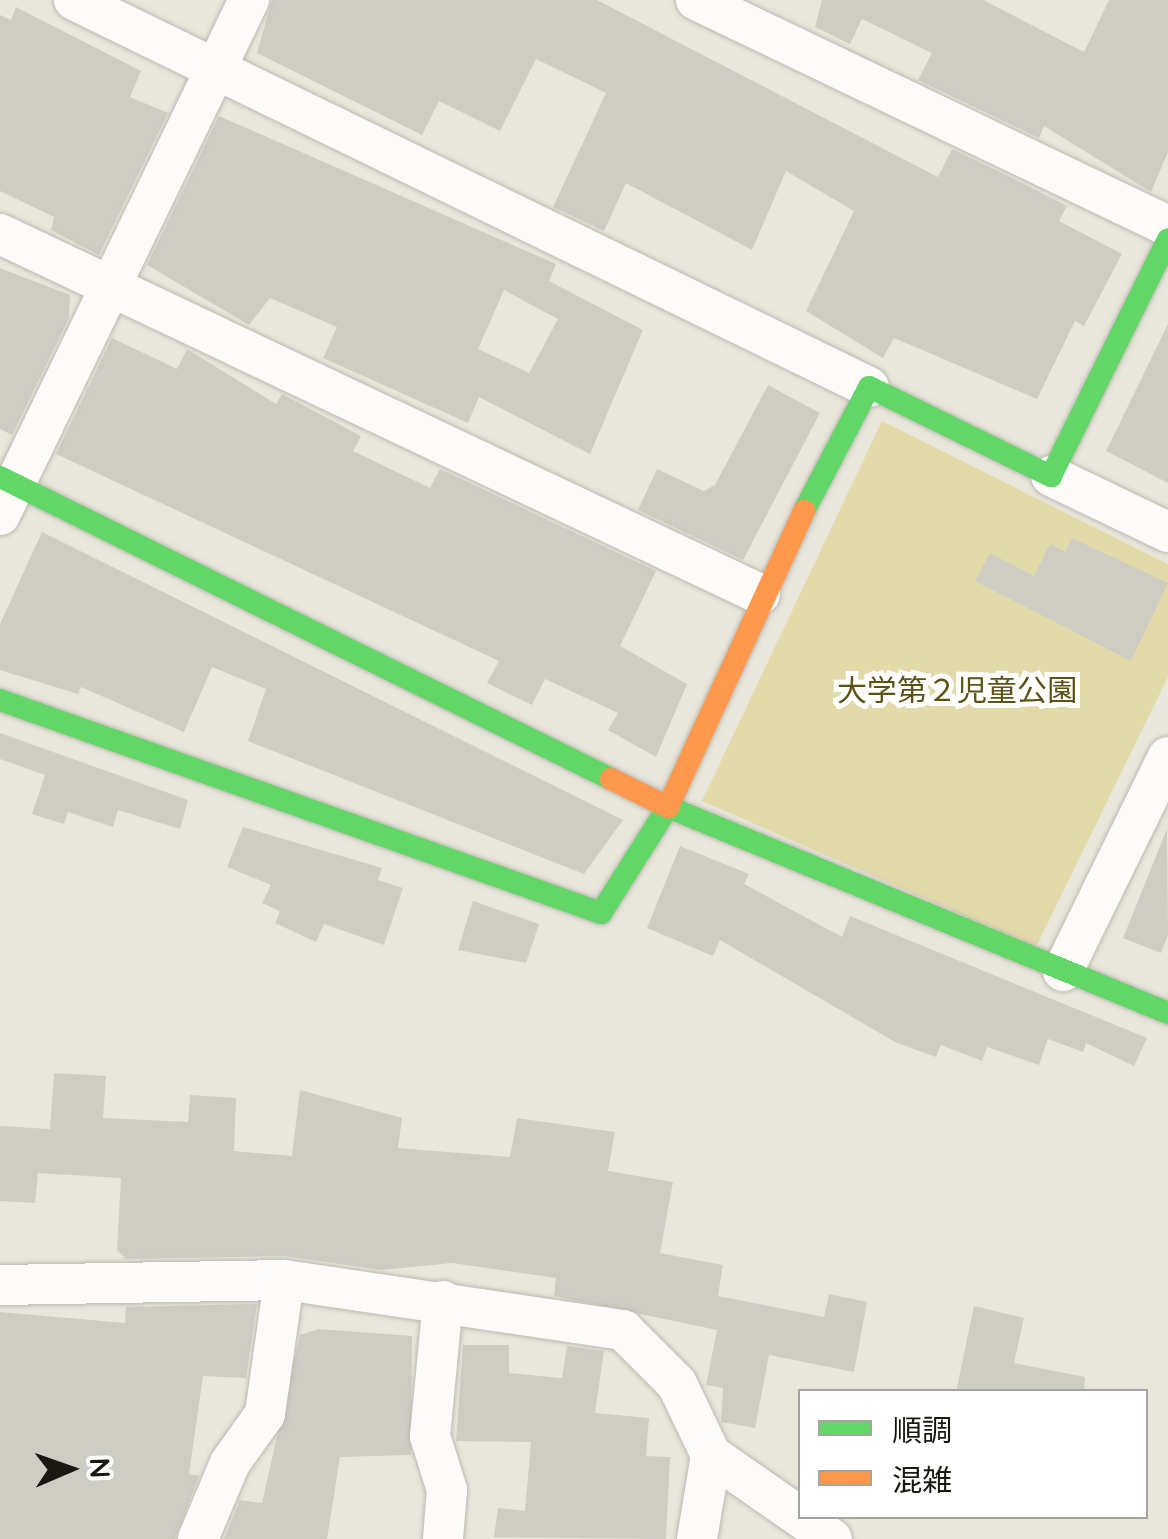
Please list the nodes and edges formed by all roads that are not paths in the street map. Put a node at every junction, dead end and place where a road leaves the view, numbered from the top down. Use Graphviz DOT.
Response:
graph roads {
  1 [pos="74,0"];
  2 [pos="249,0"];
  3 [pos="696,0"];
  4 [pos="216,67"];
  5 [pos="1168,226"];
  6 [pos="0,234"];
  7 [pos="1168,239"];
  8 [pos="112,290"];
  9 [pos="868,387"];
  10 [pos="1051,476"];
  11 [pos="6,491"];
  12 [pos="1168,532"];
  13 [pos="760,594"];
  14 [pos="0,700"];
  15 [pos="1165,770"];
  16 [pos="668,807"];
  17 [pos="1063,972"];
  18 [pos="1168,1012"];
  19 [pos="284,1280"];
  20 [pos="0,1285"];
  21 [pos="443,1301"];
  22 [pos="711,1455"];
  23 [pos="798,1515"];
  24 [pos="803,1519"];
  25 [pos="198,1539"];
  26 [pos="444,1539"];
  27 [pos="697,1539"];
  28 [pos="832,1539"];
  1 -- 4 [label="street"];
  2 -- 4 [label="street"];
  3 -- 5 [label="street"];
  4 -- 8 [label="street"];
  4 -- 9 [label="street"];
  6 -- 8 [label="street"];
  7 -- 10 [label="street"];
  8 -- 11 [label="street"];
  8 -- 13 [label="street"];
  9 -- 10 [label="street"];
  9 -- 13 [label="street"];
  10 -- 12 [label="street"];
  11 -- 16 [label="street"];
  13 -- 16 [label="street"];
  14 -- 16 [label="street"];
  15 -- 17 [label="street"];
  16 -- 17 [label="street"];
  17 -- 18 [label="street"];
  19 -- 20 [label="street"];
  19 -- 21 [label="street"];
  19 -- 25 [label="street"];
  21 -- 22 [label="street"];
  21 -- 26 [label="street"];
  22 -- 23 [label="street"];
  22 -- 27 [label="street"];
  24 -- 28 [label="street"];
}
